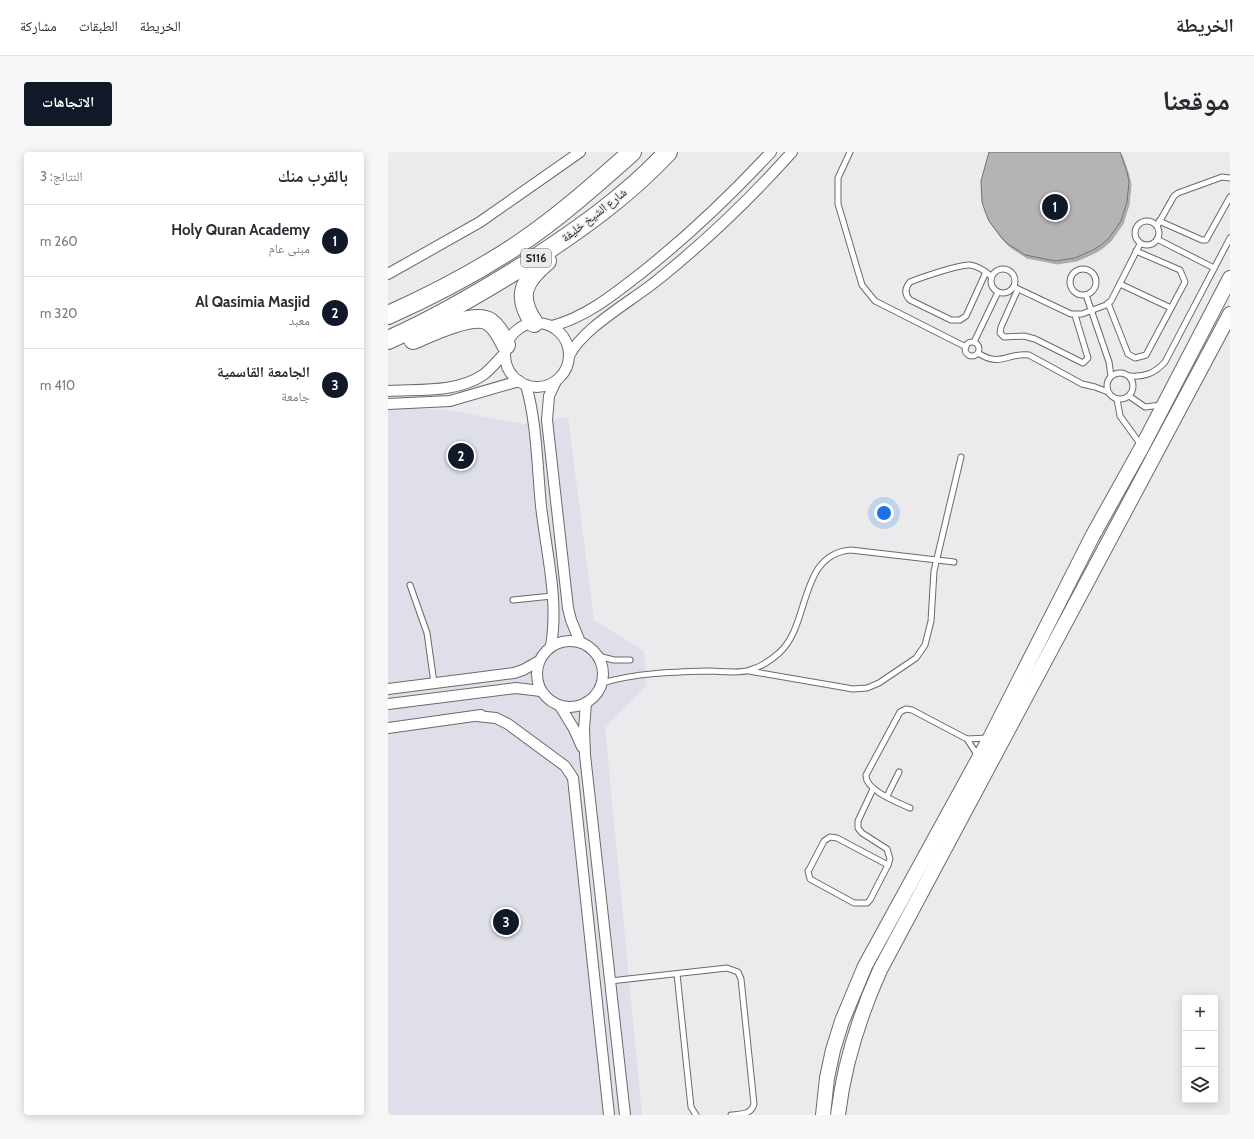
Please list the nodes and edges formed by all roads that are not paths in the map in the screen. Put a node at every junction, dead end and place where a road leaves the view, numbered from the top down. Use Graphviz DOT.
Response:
graph roads {
  1 [pos="580,152"];
  2 [pos="632,152"];
  3 [pos="680,152"];
  4 [pos="771,152"];
  5 [pos="792,152"];
  6 [pos="850,152"];
  7 [pos="664,156"];
  8 [pos="1230,178"];
  9 [pos="1230,197"];
  10 [pos="1158,223"];
  11 [pos="1230,238"];
  12 [pos="1157,239"];
  13 [pos="563,240"];
  14 [pos="1140,244"];
  15 [pos="1136,251"];
  16 [pos="1214,268"];
  17 [pos="986,272"];
  18 [pos="388,274"];
  19 [pos="991,278"];
  20 [pos="1230,278"];
  21 [pos="981,283"];
  22 [pos="1120,284"];
  23 [pos="1016,288"];
  24 [pos="998,292"];
  25 [pos="1086,295"];
  26 [pos="1108,303"];
  27 [pos="1172,308"];
  28 [pos="1092,311"];
  29 [pos="1230,314"];
  30 [pos="1075,315"];
  31 [pos="388,316"];
  32 [pos="534,323"];
  33 [pos="552,326"];
  34 [pos="388,340"];
  35 [pos="974,342"];
  36 [pos="966,347"];
  37 [pos="506,349"];
  38 [pos="388,350"];
  39 [pos="978,353"];
  40 [pos="569,356"];
  41 [pos="1109,362"];
  42 [pos="1120,372"];
  43 [pos="1130,376"];
  44 [pos="1144,376"];
  45 [pos="1110,378"];
  46 [pos="556,381"];
  47 [pos="522,383"];
  48 [pos="1096,387"];
  49 [pos="1134,387"];
  50 [pos="388,391"];
  51 [pos="1108,392"];
  52 [pos="1129,396"];
  53 [pos="1117,399"];
  54 [pos="1165,402"];
  55 [pos="388,404"];
  56 [pos="1142,447"];
  57 [pos="961,457"];
  58 [pos="936,561"];
  59 [pos="954,562"];
  60 [pos="410,585"];
  61 [pos="552,596"];
  62 [pos="512,600"];
  63 [pos="580,642"];
  64 [pos="551,646"];
  65 [pos="598,656"];
  66 [pos="539,660"];
  67 [pos="630,660"];
  68 [pos="749,671"];
  69 [pos="434,683"];
  70 [pos="602,683"];
  71 [pos="388,689"];
  72 [pos="541,691"];
  73 [pos="586,703"];
  74 [pos="388,704"];
  75 [pos="560,706"];
  76 [pos="388,728"];
  77 [pos="990,738"];
  78 [pos="967,739"];
  79 [pos="585,754"];
  80 [pos="979,757"];
  81 [pos="899,772"];
  82 [pos="873,788"];
  83 [pos="887,796"];
  84 [pos="910,808"];
  85 [pos="888,865"];
  86 [pos="677,974"];
  87 [pos="610,981"];
  88 [pos="609,1115"];
  89 [pos="625,1115"];
  90 [pos="696,1115"];
  91 [pos="731,1115"];
  92 [pos="823,1115"];
  93 [pos="838,1115"];
  1 -- 18 [label="street"];
  2 -- 31 [label="highway, شارع الشيخ خليفة / S116"];
  3 -- 7 [label="highway, شارع الشيخ خليفة"];
  4 -- 33 [label="street"];
  5 -- 40 [label="street"];
  6 -- 36 [label="lane"];
  7 -- 13 [label="highway, شارع الشيخ خليفة / S116"];
  8 -- 10 [label="lane"];
  9 -- 10 [label="lane"];
  10 -- 12 [label="lane"];
  10 -- 14 [label="lane"];
  11 -- 16 [label="lane"];
  12 -- 14 [label="lane"];
  12 -- 16 [label="lane"];
  13 -- 32 [label="highway"];
  13 -- 34 [label="highway, شارع الشيخ خليفة / S116"];
  14 -- 15 [label="lane"];
  15 -- 22 [label="lane"];
  15 -- 27 [label="lane"];
  16 -- 44 [label="lane"];
  17 -- 19 [label="lane"];
  17 -- 21 [label="lane"];
  17 -- 21 [label="lane"];
  19 -- 21 [label="lane"];
  19 -- 23 [label="lane"];
  19 -- 24 [label="lane"];
  20 -- 54 [label="main road"];
  22 -- 26 [label="lane"];
  22 -- 27 [label="lane"];
  23 -- 24 [label="lane"];
  23 -- 30 [label="lane"];
  23 -- 30 [label="lane"];
  24 -- 35 [label="lane"];
  25 -- 25 [label="lane"];
  25 -- 28 [label="lane"];
  26 -- 27 [label="lane"];
  26 -- 28 [label="lane"];
  28 -- 30 [label="lane"];
  28 -- 41 [label="lane"];
  29 -- 93 [label="main road"];
  32 -- 33 [label="street"];
  32 -- 37 [label="street"];
  33 -- 40 [label="street"];
  35 -- 36 [label="lane"];
  35 -- 39 [label="lane"];
  36 -- 39 [label="lane"];
  37 -- 38 [label="highway"];
  37 -- 47 [label="street"];
  37 -- 50 [label="street"];
  39 -- 48 [label="lane"];
  40 -- 46 [label="street"];
  41 -- 42 [label="lane"];
  41 -- 45 [label="lane"];
  42 -- 43 [label="lane"];
  42 -- 45 [label="lane"];
  43 -- 44 [label="lane"];
  43 -- 49 [label="lane"];
  44 -- 49 [label="lane"];
  45 -- 48 [label="lane"];
  45 -- 51 [label="lane"];
  46 -- 47 [label="street"];
  46 -- 63 [label="street"];
  47 -- 55 [label="street"];
  47 -- 61 [label="street"];
  48 -- 51 [label="lane"];
  49 -- 52 [label="lane"];
  51 -- 53 [label="lane"];
  52 -- 53 [label="lane"];
  52 -- 54 [label="lane"];
  53 -- 56 [label="lane"];
  54 -- 56 [label="main road"];
  56 -- 77 [label="main road"];
  57 -- 58 [label="lane"];
  58 -- 59 [label="lane"];
  58 -- 68 [label="lane"];
  58 -- 68 [label="lane"];
  60 -- 69 [label="lane"];
  61 -- 62 [label="lane"];
  61 -- 64 [label="street"];
  63 -- 64 [label="street"];
  63 -- 65 [label="street"];
  64 -- 66 [label="street"];
  65 -- 67 [label="lane"];
  65 -- 70 [label="street"];
  66 -- 69 [label="street"];
  66 -- 72 [label="street"];
  68 -- 70 [label="lane"];
  69 -- 71 [label="street"];
  70 -- 73 [label="street"];
  72 -- 74 [label="street"];
  72 -- 75 [label="street"];
  73 -- 75 [label="street"];
  73 -- 79 [label="street"];
  75 -- 79 [label="street"];
  76 -- 88 [label="street"];
  77 -- 78 [label="lane"];
  77 -- 80 [label="main road"];
  78 -- 80 [label="lane"];
  78 -- 82 [label="lane"];
  79 -- 87 [label="street"];
  80 -- 92 [label="main road"];
  81 -- 83 [label="lane"];
  82 -- 83 [label="lane"];
  82 -- 85 [label="lane"];
  83 -- 84 [label="lane"];
  85 -- 85 [label="lane"];
  86 -- 87 [label="lane"];
  86 -- 90 [label="lane"];
  86 -- 91 [label="lane"];
  87 -- 89 [label="street"];
}
